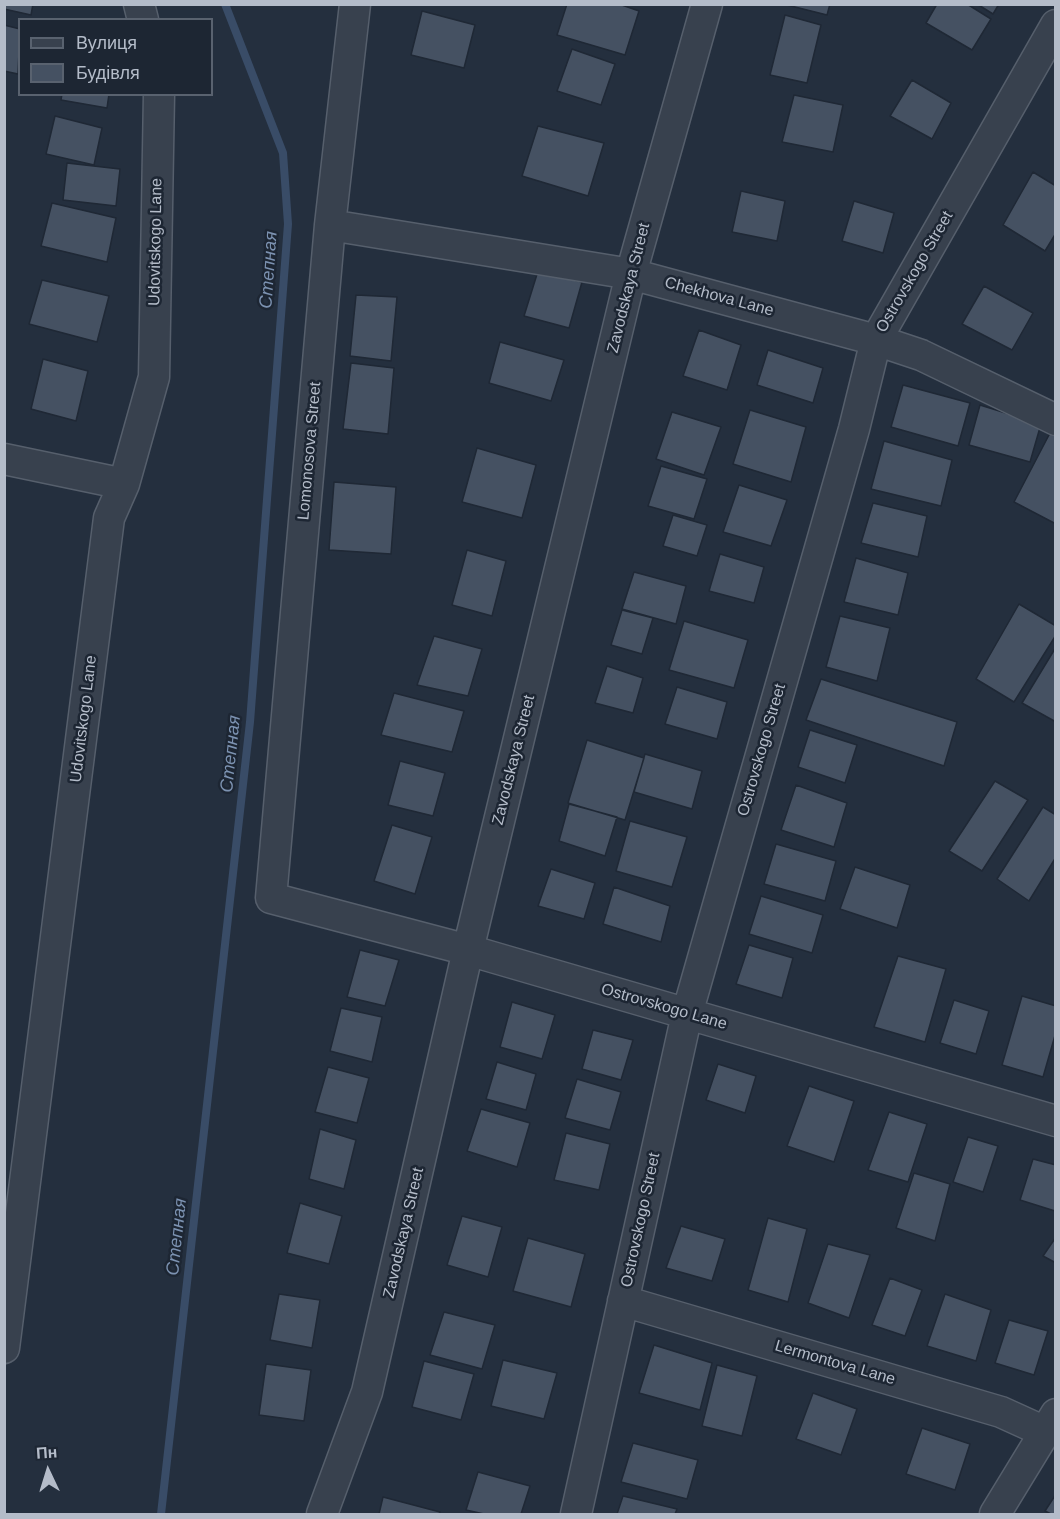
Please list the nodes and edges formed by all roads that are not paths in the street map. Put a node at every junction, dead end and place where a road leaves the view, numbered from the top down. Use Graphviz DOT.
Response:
graph roads {
  1 [pos="355,4"];
  2 [pos="707,4"];
  3 [pos="1056,26"];
  4 [pos="159,96"];
  5 [pos="330,225"];
  6 [pos="631,274"];
  7 [pos="876,339"];
  8 [pos="1056,420"];
  9 [pos="4,459"];
  10 [pos="124,484"];
  11 [pos="271,898"];
  12 [pos="468,950"];
  13 [pos="687,1014"];
  14 [pos="1056,1121"];
  15 [pos="623,1300"];
  16 [pos="4,1348"];
  17 [pos="1050,1423"];
  18 [pos="322,1515"];
  19 [pos="576,1515"];
  20 [pos="995,1515"];
  1 -- 5 [label="street, Lomonosova Street"];
  2 -- 6 [label="street, Zavodskaya Street"];
  3 -- 7 [label="street, Ostrovskogo Street"];
  4 -- 10 [label="street, Udovitskogo Lane"];
  5 -- 6 [label="street, Chekhova Lane"];
  5 -- 11 [label="street, Lomonosova Street"];
  6 -- 7 [label="street, Chekhova Lane"];
  6 -- 12 [label="street, Zavodskaya Street"];
  7 -- 8 [label="street, Chekhova Lane"];
  7 -- 13 [label="street, Ostrovskogo Street"];
  9 -- 10 [label="street"];
  10 -- 16 [label="street, Udovitskogo Lane"];
  11 -- 12 [label="street, Ostrovskogo Lane"];
  12 -- 13 [label="street, Ostrovskogo Lane"];
  12 -- 18 [label="street, Zavodskaya Street"];
  13 -- 14 [label="street, Ostrovskogo Lane"];
  13 -- 15 [label="street, Ostrovskogo Street"];
  15 -- 17 [label="street, Lermontova Lane"];
  15 -- 19 [label="street, Ostrovskogo Street"];
  17 -- 20 [label="street"];
}
